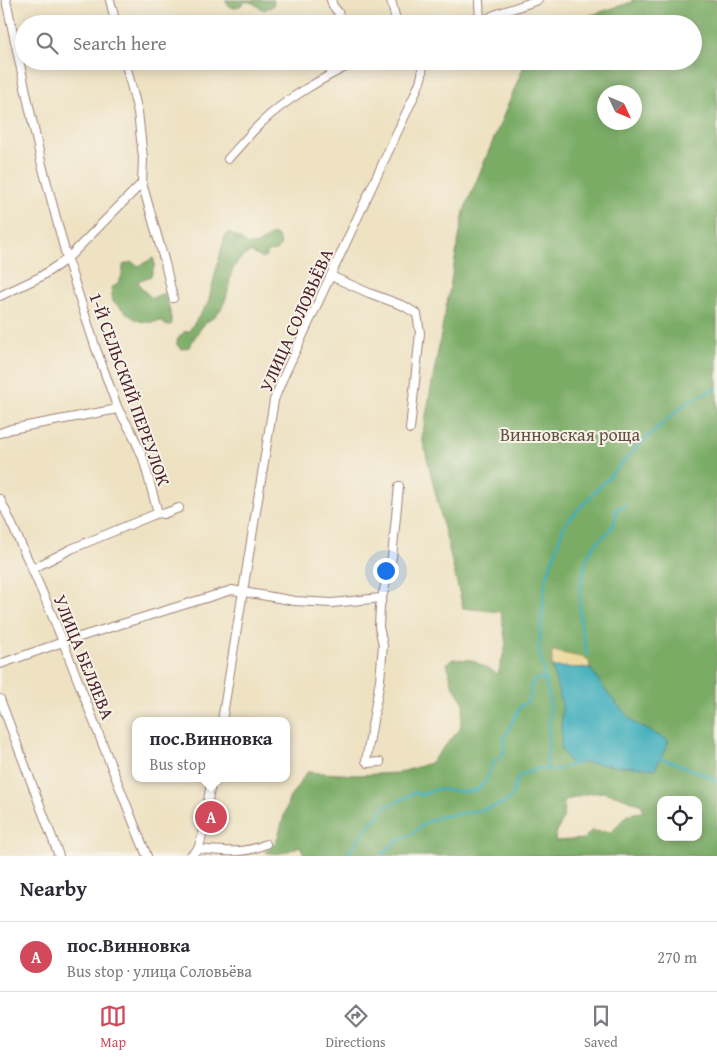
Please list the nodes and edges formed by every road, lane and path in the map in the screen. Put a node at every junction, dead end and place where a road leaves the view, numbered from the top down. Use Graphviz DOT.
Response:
graph roads {
  1 [pos="6,0"];
  2 [pos="110,0"];
  3 [pos="331,0"];
  4 [pos="391,0"];
  5 [pos="479,0"];
  6 [pos="538,0"];
  7 [pos="114,15"];
  8 [pos="339,15"];
  9 [pos="395,15"];
  10 [pos="479,15"];
  11 [pos="494,15"];
  12 [pos="15,40"];
  13 [pos="22,70"];
  14 [pos="128,70"];
  15 [pos="339,70"];
  16 [pos="423,70"];
  17 [pos="228,160"];
  18 [pos="142,184"];
  19 [pos="67,259"];
  20 [pos="331,276"];
  21 [pos="0,296"];
  22 [pos="173,298"];
  23 [pos="118,409"];
  24 [pos="410,429"];
  25 [pos="0,433"];
  26 [pos="399,486"];
  27 [pos="0,499"];
  28 [pos="180,508"];
  29 [pos="158,513"];
  30 [pos="32,569"];
  31 [pos="244,592"];
  32 [pos="381,598"];
  33 [pos="63,642"];
  34 [pos="0,664"];
  35 [pos="0,699"];
  36 [pos="223,717"];
  37 [pos="380,762"];
  38 [pos="211,782"];
  39 [pos="266,844"];
  40 [pos="198,849"];
  41 [pos="59,856"];
  42 [pos="147,856"];
  43 [pos="190,856"];
  1 -- 12 [label="street, 1-Й СЕЛЬСКИЙ ПЕРЕУЛОК"];
  2 -- 7 [label="street"];
  3 -- 8 [label="street"];
  4 -- 9 [label="street"];
  5 -- 10 [label="street"];
  6 -- 11 [label="street"];
  13 -- 19 [label="street, 1-Й СЕЛЬСКИЙ ПЕРЕУЛОК"];
  14 -- 18 [label="street"];
  15 -- 17 [label="street"];
  16 -- 20 [label="street, УЛИЦА СОЛОВЬЁВА"];
  18 -- 19 [label="street"];
  18 -- 22 [label="street"];
  19 -- 21 [label="street"];
  19 -- 23 [label="street, 1-Й СЕЛЬСКИЙ ПЕРЕУЛОК"];
  20 -- 24 [label="street"];
  20 -- 31 [label="street, УЛИЦА СОЛОВЬЁВА"];
  23 -- 25 [label="street"];
  23 -- 29 [label="street, 1-Й СЕЛЬСКИЙ ПЕРЕУЛОК"];
  26 -- 32 [label="street"];
  27 -- 30 [label="street, УЛИЦА БЕЛЯЕВА"];
  28 -- 29 [label="street"];
  29 -- 30 [label="street, 1-Й СЕЛЬСКИЙ ПЕРЕУЛОК"];
  30 -- 33 [label="street, УЛИЦА БЕЛЯЕВА"];
  31 -- 32 [label="street"];
  31 -- 33 [label="street"];
  31 -- 36 [label="street, УЛИЦА СОЛОВЬЁВА"];
  32 -- 37 [label="street"];
  33 -- 34 [label="street"];
  33 -- 42 [label="street, УЛИЦА БЕЛЯЕВА"];
  35 -- 41 [label="street"];
  38 -- 40 [label="street"];
  39 -- 40 [label="street"];
  40 -- 43 [label="street"];
}
